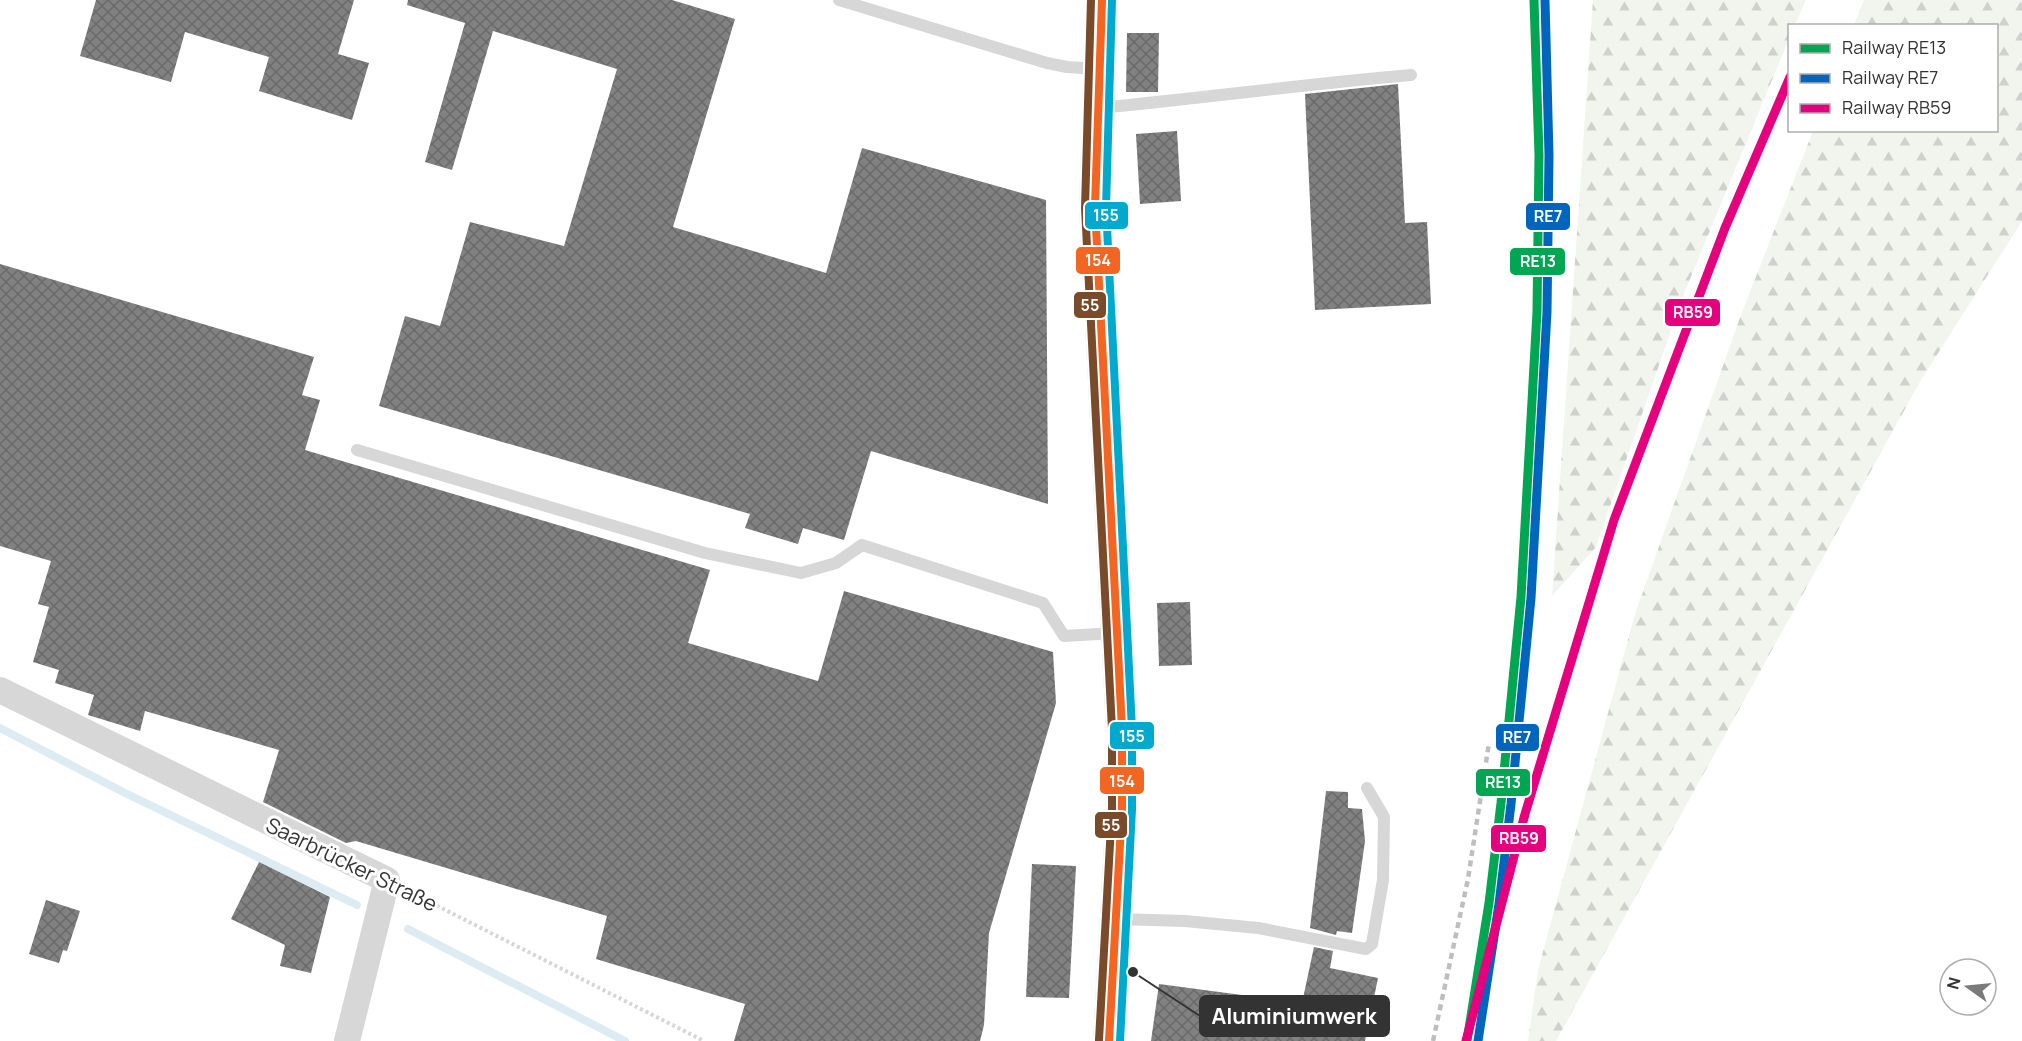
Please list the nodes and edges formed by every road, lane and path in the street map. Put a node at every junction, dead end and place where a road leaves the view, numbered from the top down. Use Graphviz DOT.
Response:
graph roads {
  1 [pos="839,0"];
  2 [pos="1102,0"];
  3 [pos="1099,69"];
  4 [pos="1411,75"];
  5 [pos="1097,108"];
  6 [pos="357,450"];
  7 [pos="1116,633"];
  8 [pos="0,690"];
  9 [pos="1367,788"];
  10 [pos="387,880"];
  11 [pos="1116,919"];
  12 [pos="347,1041"];
  13 [pos="704,1041"];
  14 [pos="1109,1041"];
  1 -- 3 [label="lane"];
  2 -- 3 [label="street"];
  3 -- 5 [label="street"];
  4 -- 5 [label="lane"];
  5 -- 7 [label="street"];
  6 -- 7 [label="lane"];
  7 -- 11 [label="street"];
  8 -- 10 [label="street, Saarbrücker Straße"];
  9 -- 11 [label="lane"];
  10 -- 12 [label="street"];
  10 -- 13 [label="path, Saarbrücker Straße"];
  11 -- 14 [label="street"];
}
